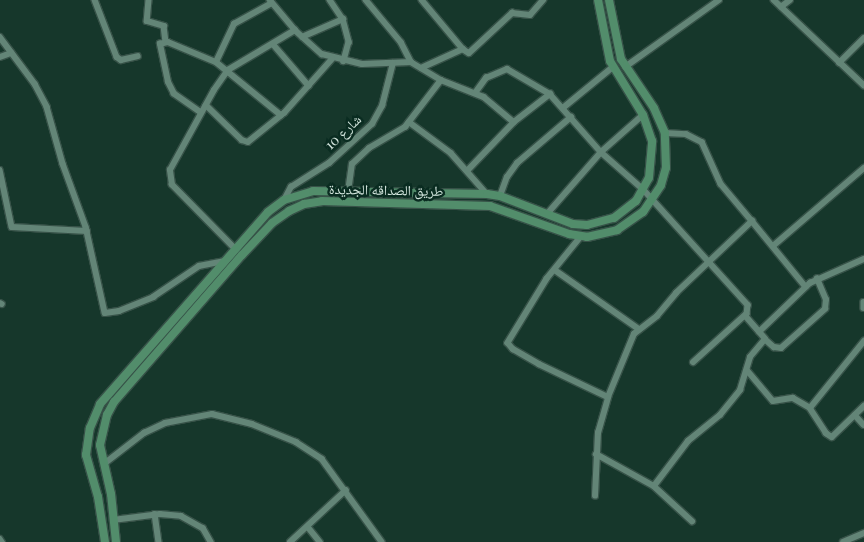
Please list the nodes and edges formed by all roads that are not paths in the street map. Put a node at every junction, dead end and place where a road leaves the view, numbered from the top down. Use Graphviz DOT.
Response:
graph roads {
  1 [pos="95,0"];
  2 [pos="149,0"];
  3 [pos="330,0"];
  4 [pos="366,0"];
  5 [pos="422,0"];
  6 [pos="543,0"];
  7 [pos="598,0"];
  8 [pos="609,0"];
  9 [pos="719,0"];
  10 [pos="774,0"];
  11 [pos="790,0"];
  12 [pos="271,2"];
  13 [pos="781,7"];
  14 [pos="342,19"];
  15 [pos="295,30"];
  16 [pos="0,37"];
  17 [pos="302,37"];
  18 [pos="864,38"];
  19 [pos="166,42"];
  20 [pos="273,44"];
  21 [pos="463,49"];
  22 [pos="11,54"];
  23 [pos="138,56"];
  24 [pos="0,57"];
  25 [pos="332,58"];
  26 [pos="344,61"];
  27 [pos="216,62"];
  28 [pos="411,62"];
  29 [pos="393,63"];
  30 [pos="840,63"];
  31 [pos="612,67"];
  32 [pos="421,68"];
  33 [pos="625,68"];
  34 [pos="228,70"];
  35 [pos="440,80"];
  36 [pos="864,85"];
  37 [pos="310,86"];
  38 [pos="475,93"];
  39 [pos="550,94"];
  40 [pos="206,105"];
  41 [pos="563,108"];
  42 [pos="654,108"];
  43 [pos="201,113"];
  44 [pos="281,115"];
  45 [pos="643,115"];
  46 [pos="571,117"];
  47 [pos="409,122"];
  48 [pos="514,122"];
  49 [pos="664,133"];
  50 [pos="602,152"];
  51 [pos="864,168"];
  52 [pos="0,170"];
  53 [pos="468,170"];
  54 [pos="644,190"];
  55 [pos="348,192"];
  56 [pos="487,194"];
  57 [pos="500,196"];
  58 [pos="284,200"];
  59 [pos="653,200"];
  60 [pos="547,214"];
  61 [pos="752,221"];
  62 [pos="573,224"];
  63 [pos="87,231"];
  64 [pos="569,234"];
  65 [pos="581,237"];
  66 [pos="773,246"];
  67 [pos="235,248"];
  68 [pos="242,255"];
  69 [pos="864,259"];
  70 [pos="224,261"];
  71 [pos="708,261"];
  72 [pos="555,270"];
  73 [pos="817,279"];
  74 [pos="806,286"];
  75 [pos="864,302"];
  76 [pos="864,308"];
  77 [pos="744,316"];
  78 [pos="639,329"];
  79 [pos="759,332"];
  80 [pos="765,339"];
  81 [pos="864,342"];
  82 [pos="694,362"];
  83 [pos="747,370"];
  84 [pos="608,396"];
  85 [pos="864,406"];
  86 [pos="810,408"];
  87 [pos="855,415"];
  88 [pos="864,426"];
  89 [pos="596,454"];
  90 [pos="104,464"];
  91 [pos="92,474"];
  92 [pos="654,486"];
  93 [pos="346,490"];
  94 [pos="596,496"];
  95 [pos="155,514"];
  96 [pos="102,520"];
  97 [pos="113,520"];
  98 [pos="692,521"];
  99 [pos="308,527"];
  100 [pos="864,533"];
  101 [pos="0,539"];
  102 [pos="2,542"];
  103 [pos="105,542"];
  104 [pos="116,542"];
  105 [pos="159,542"];
  106 [pos="211,542"];
  107 [pos="290,542"];
  108 [pos="320,542"];
  109 [pos="382,542"];
  110 [pos="843,542"];
  1 -- 23 [label="street"];
  2 -- 19 [label="street"];
  3 -- 14 [label="street"];
  4 -- 28 [label="street"];
  5 -- 21 [label="street"];
  6 -- 21 [label="street"];
  7 -- 31 [label="street, طريق الصداقه الجديدة"];
  8 -- 33 [label="street, طريق الصداقه الجديدة"];
  9 -- 33 [label="street"];
  10 -- 13 [label="street"];
  11 -- 13 [label="street"];
  12 -- 15 [label="street"];
  12 -- 27 [label="street"];
  13 -- 30 [label="street"];
  14 -- 17 [label="street"];
  14 -- 26 [label="street"];
  15 -- 17 [label="street"];
  15 -- 20 [label="street"];
  16 -- 22 [label="street"];
  17 -- 25 [label="street"];
  18 -- 30 [label="street"];
  19 -- 27 [label="street"];
  19 -- 43 [label="street"];
  20 -- 34 [label="street"];
  20 -- 37 [label="street"];
  21 -- 32 [label="street"];
  22 -- 24 [label="street"];
  22 -- 63 [label="street"];
  25 -- 26 [label="street"];
  25 -- 37 [label="street"];
  26 -- 29 [label="street"];
  27 -- 34 [label="street"];
  28 -- 29 [label="street"];
  28 -- 32 [label="street"];
  29 -- 58 [label="street, شارع 10"];
  30 -- 36 [label="street"];
  31 -- 41 [label="street"];
  31 -- 45 [label="street, طريق الصداقه الجديدة"];
  32 -- 35 [label="street"];
  33 -- 42 [label="street, طريق الصداقه الجديدة"];
  34 -- 40 [label="street"];
  34 -- 44 [label="street"];
  35 -- 38 [label="street"];
  35 -- 47 [label="street"];
  37 -- 44 [label="street"];
  38 -- 39 [label="street"];
  38 -- 48 [label="street"];
  39 -- 41 [label="street"];
  39 -- 48 [label="street"];
  40 -- 43 [label="street"];
  40 -- 44 [label="street"];
  41 -- 46 [label="street"];
  42 -- 45 [label="street"];
  42 -- 49 [label="street, طريق الصداقه الجديدة"];
  43 -- 67 [label="street"];
  45 -- 50 [label="street"];
  45 -- 54 [label="street, طريق الصداقه الجديدة"];
  46 -- 50 [label="street"];
  46 -- 57 [label="street"];
  47 -- 53 [label="street"];
  47 -- 55 [label="street"];
  48 -- 53 [label="street"];
  49 -- 59 [label="street, طريق الصداقه الجديدة"];
  49 -- 61 [label="street"];
  50 -- 54 [label="street"];
  50 -- 60 [label="street"];
  51 -- 66 [label="street"];
  52 -- 63 [label="street"];
  53 -- 56 [label="street"];
  54 -- 59 [label="street"];
  54 -- 62 [label="street, طريق الصداقه الجديدة"];
  55 -- 56 [label="street, طريق الصداقه الجديدة"];
  55 -- 58 [label="street, طريق الصداقه الجديدة"];
  56 -- 57 [label="street, طريق الصداقه الجديدة"];
  57 -- 60 [label="street, طريق الصداقه الجديدة"];
  58 -- 67 [label="street, طريق الصداقه الجديدة"];
  59 -- 65 [label="street, طريق الصداقه الجديدة"];
  59 -- 71 [label="street"];
  60 -- 62 [label="street, طريق الصداقه الجديدة"];
  61 -- 66 [label="street"];
  61 -- 71 [label="street"];
  62 -- 64 [label="street"];
  63 -- 70 [label="street"];
  64 -- 65 [label="street, طريق الصداقه الجديدة"];
  64 -- 68 [label="street, طريق الصداقه الجديدة"];
  65 -- 72 [label="street"];
  66 -- 74 [label="street"];
  67 -- 68 [label="street"];
  67 -- 70 [label="street, طريق الصداقه الجديدة"];
  68 -- 90 [label="street, طريق الصداقه الجديدة"];
  69 -- 73 [label="street"];
  70 -- 91 [label="street, طريق الصداقه الجديدة"];
  71 -- 77 [label="street"];
  71 -- 78 [label="street"];
  72 -- 78 [label="street"];
  72 -- 84 [label="street"];
  73 -- 74 [label="street"];
  73 -- 80 [label="street"];
  74 -- 79 [label="street"];
  75 -- 76 [label="street"];
  77 -- 79 [label="street"];
  77 -- 82 [label="street"];
  78 -- 84 [label="street"];
  79 -- 80 [label="street"];
  80 -- 83 [label="street"];
  81 -- 86 [label="street"];
  83 -- 86 [label="street"];
  83 -- 92 [label="street"];
  84 -- 89 [label="street"];
  85 -- 87 [label="street"];
  86 -- 87 [label="street"];
  87 -- 88 [label="street"];
  89 -- 92 [label="street"];
  89 -- 94 [label="street"];
  90 -- 91 [label="street"];
  90 -- 93 [label="street"];
  90 -- 97 [label="street, طريق الصداقه الجديدة"];
  91 -- 96 [label="street, طريق الصداقه الجديدة"];
  92 -- 98 [label="street"];
  93 -- 99 [label="street"];
  93 -- 109 [label="street"];
  95 -- 97 [label="street"];
  95 -- 105 [label="street"];
  95 -- 106 [label="street"];
  96 -- 97 [label="street"];
  96 -- 103 [label="street, طريق الصداقه الجديدة"];
  97 -- 104 [label="street, طريق الصداقه الجديدة"];
  99 -- 107 [label="street"];
  99 -- 108 [label="street"];
  100 -- 110 [label="street"];
  101 -- 102 [label="street"];
}
